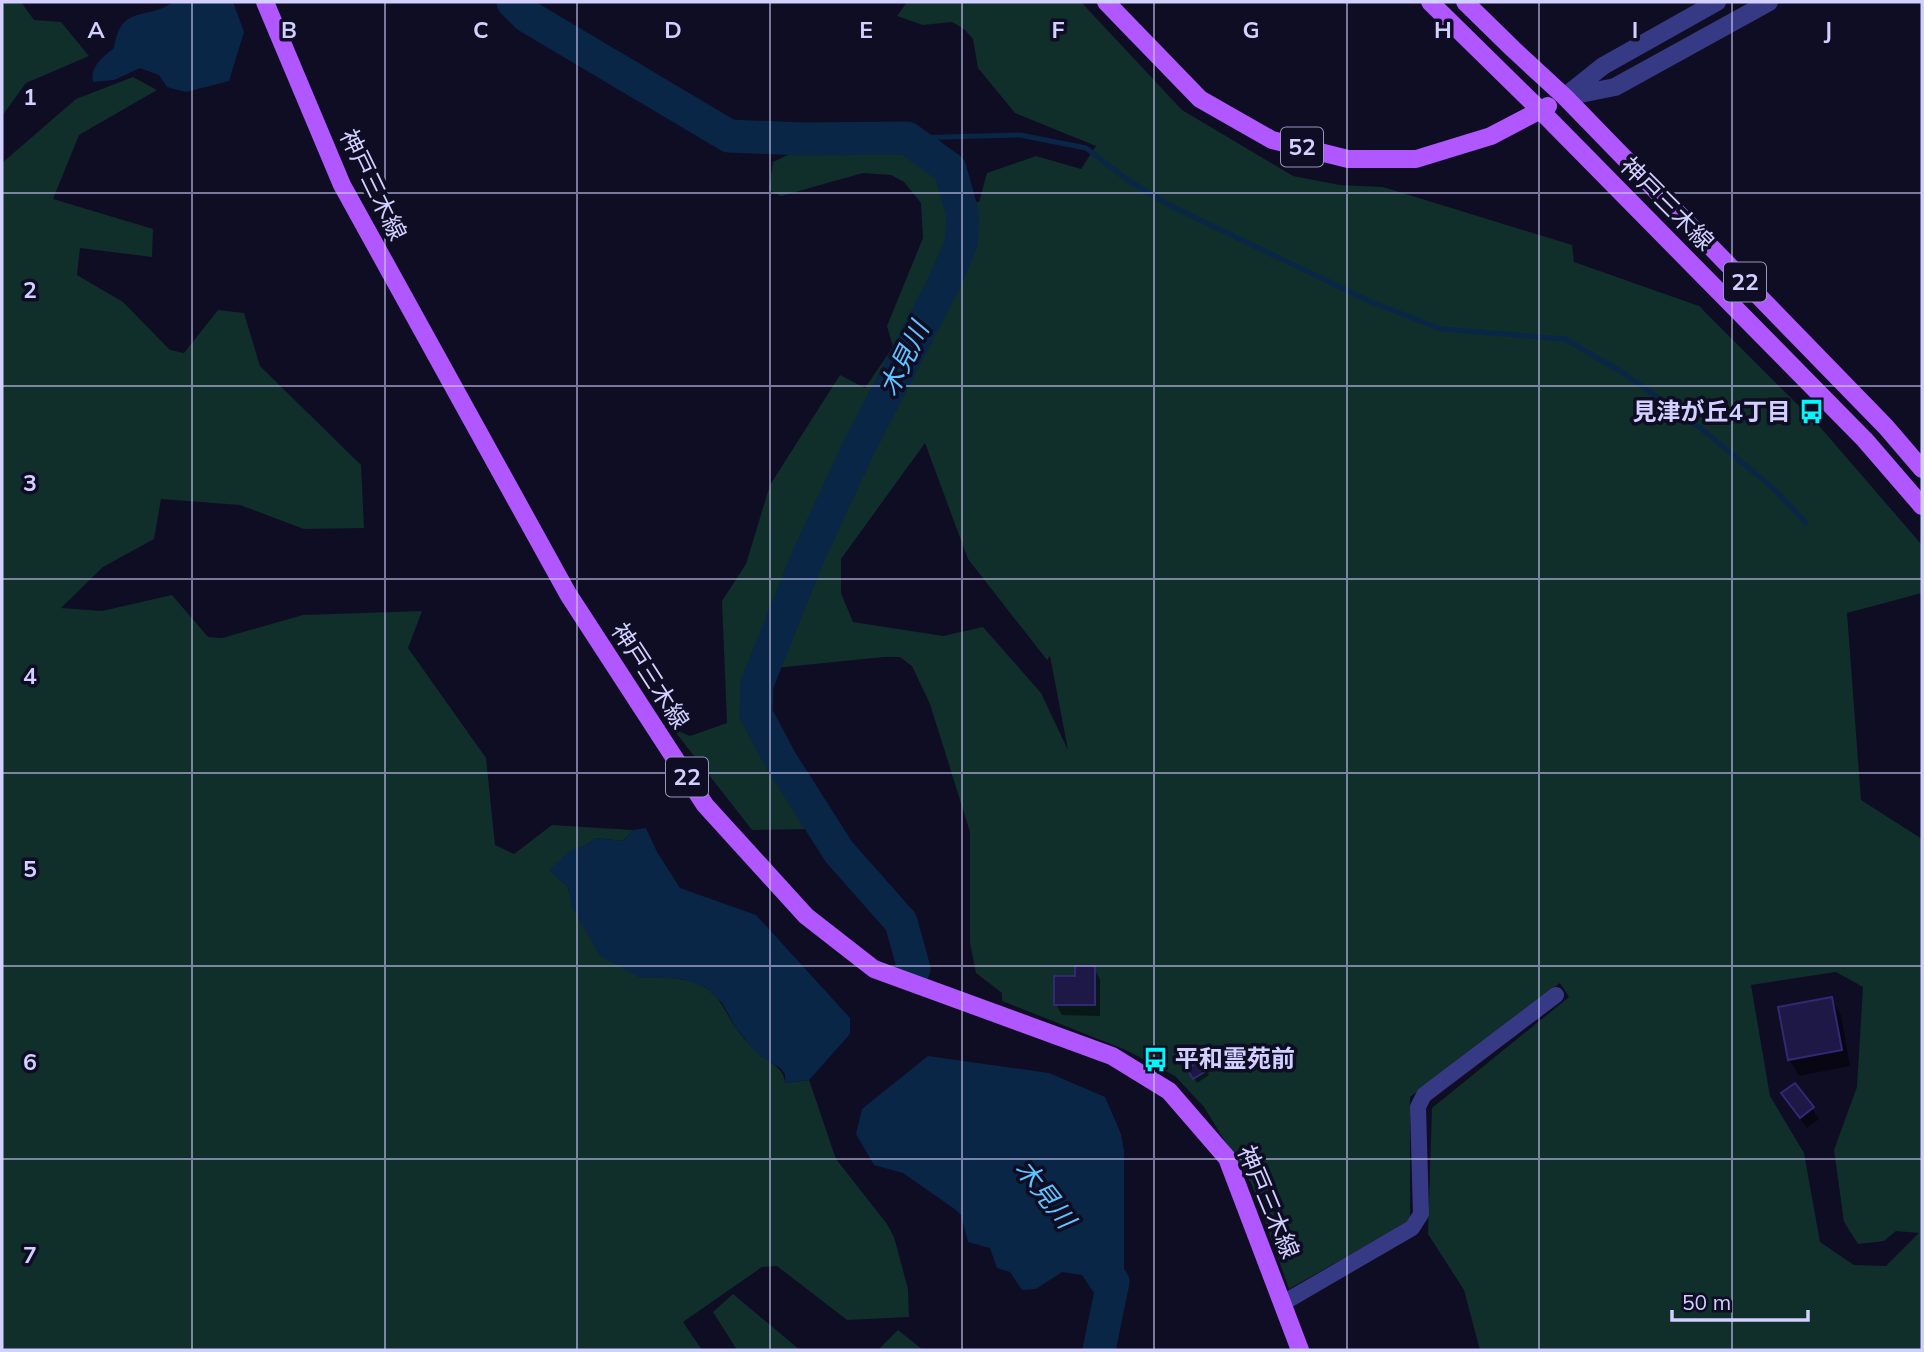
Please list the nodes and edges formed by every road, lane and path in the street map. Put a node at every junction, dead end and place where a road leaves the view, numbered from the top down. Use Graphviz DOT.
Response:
graph roads {
  1 [pos="265,2"];
  2 [pos="1106,2"];
  3 [pos="1430,2"];
  4 [pos="1465,2"];
  5 [pos="1717,2"];
  6 [pos="1769,2"];
  7 [pos="1565,97"];
  8 [pos="1540,110"];
  9 [pos="1922,469"];
  10 [pos="1922,506"];
  11 [pos="1556,995"];
  12 [pos="1283,1303"];
  13 [pos="1300,1350"];
  1 -- 12 [label="main road, 神戸三木線 / 22"];
  2 -- 8 [label="main road, 52"];
  3 -- 8 [label="main road, 神戸三木線 / 22"];
  4 -- 7 [label="main road, 神戸三木線 / 22"];
  5 -- 7 [label="street"];
  6 -- 7 [label="street"];
  7 -- 8 [label="main road, 52"];
  7 -- 9 [label="main road, 神戸三木線 / 22"];
  8 -- 10 [label="main road, 神戸三木線 / 22"];
  11 -- 12 [label="street"];
  12 -- 13 [label="main road, 神戸三木線 / 22"];
}
